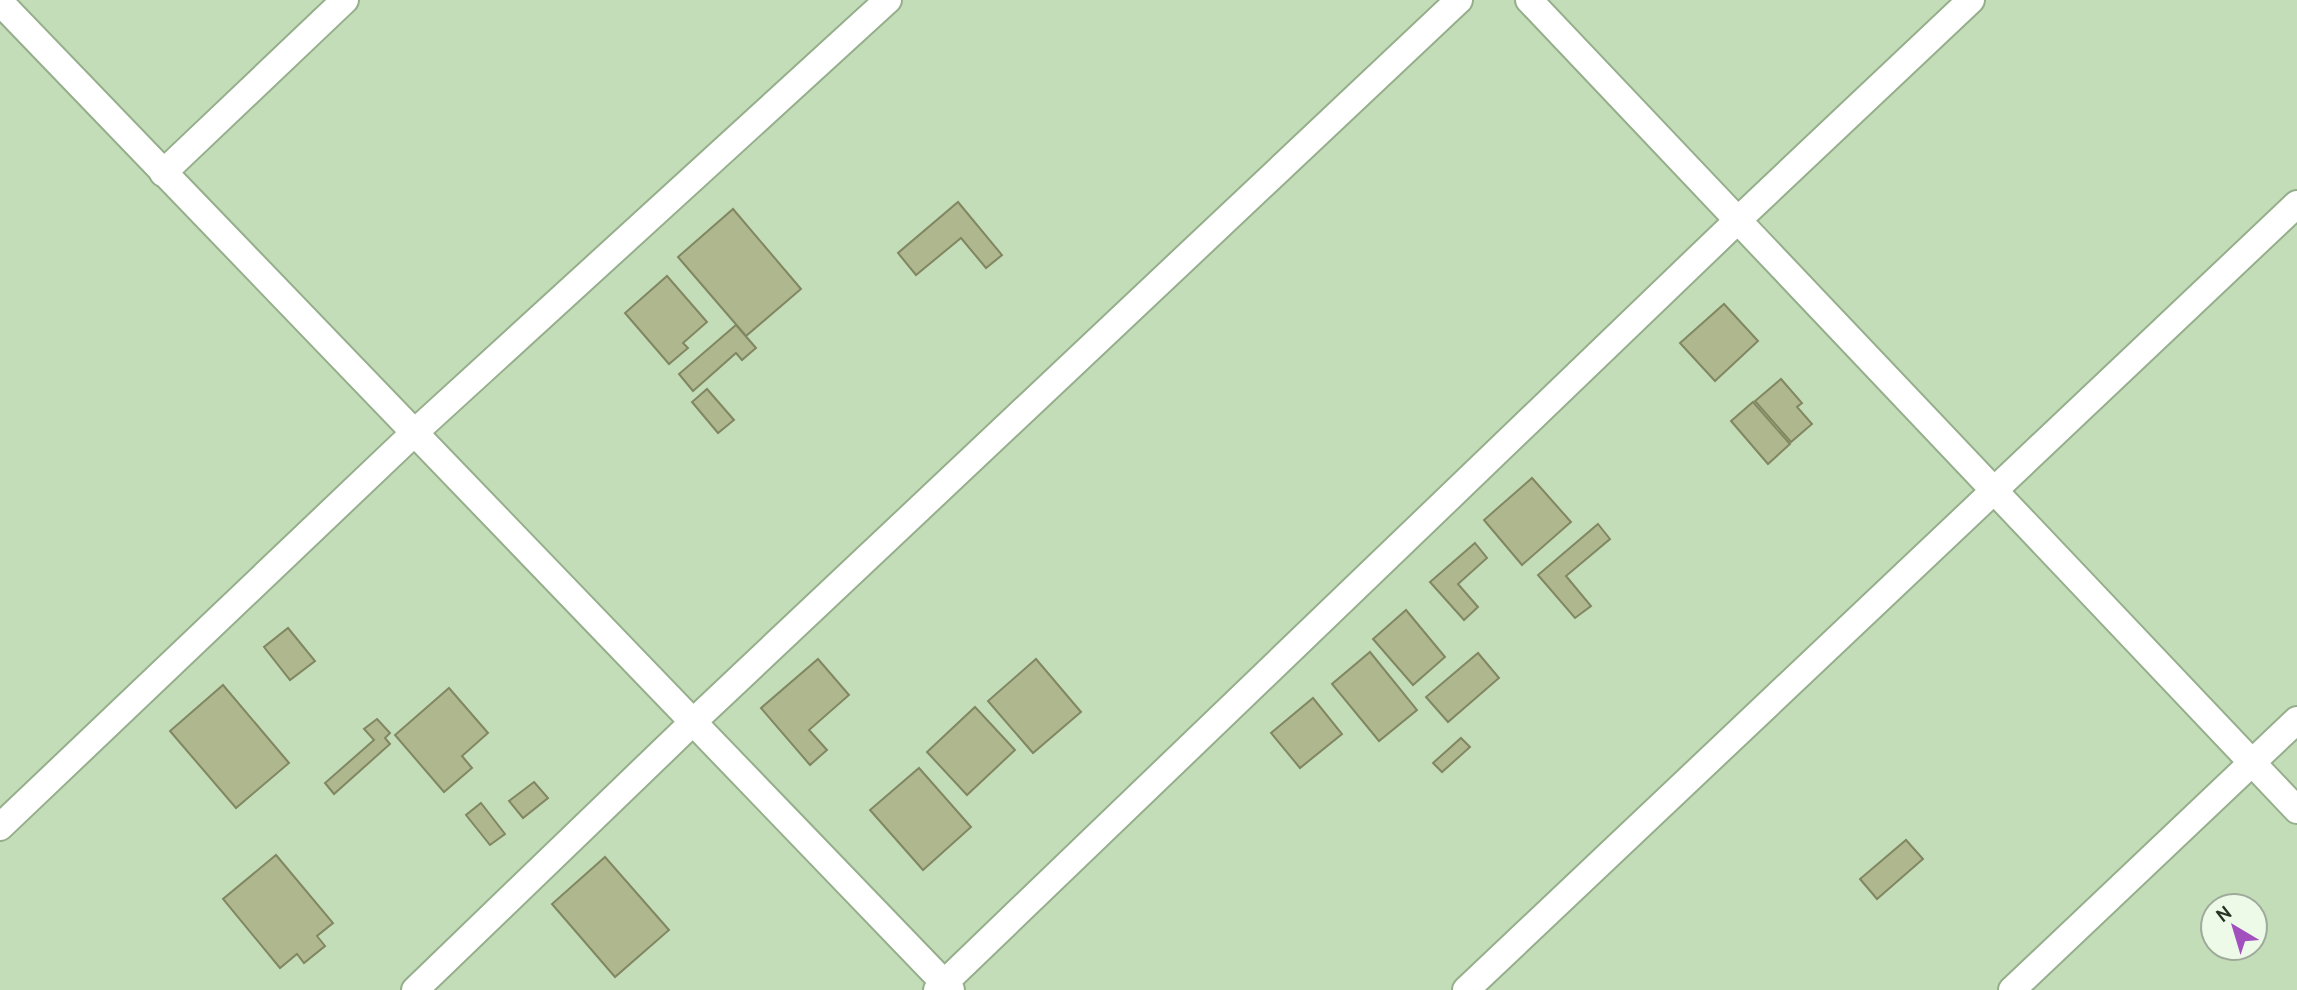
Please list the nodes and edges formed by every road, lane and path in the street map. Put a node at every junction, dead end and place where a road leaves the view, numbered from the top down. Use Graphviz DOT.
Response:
graph roads {
  1 [pos="345,0"];
  2 [pos="888,0"];
  3 [pos="1459,0"];
  4 [pos="1529,0"];
  5 [pos="1971,0"];
  6 [pos="0,2"];
  7 [pos="163,173"];
  8 [pos="2297,204"];
  9 [pos="1738,220"];
  10 [pos="414,433"];
  11 [pos="1994,491"];
  12 [pos="2297,720"];
  13 [pos="693,722"];
  14 [pos="2252,762"];
  15 [pos="2297,810"];
  16 [pos="0,827"];
  17 [pos="944,988"];
  18 [pos="415,990"];
  19 [pos="1466,990"];
  20 [pos="2012,990"];
  1 -- 7 [label="street"];
  2 -- 10 [label="street"];
  3 -- 13 [label="street"];
  4 -- 9 [label="street"];
  5 -- 9 [label="street"];
  6 -- 7 [label="street"];
  7 -- 10 [label="street"];
  8 -- 11 [label="street"];
  9 -- 11 [label="street"];
  9 -- 17 [label="street"];
  10 -- 13 [label="street"];
  10 -- 16 [label="street"];
  11 -- 14 [label="street"];
  11 -- 19 [label="street"];
  12 -- 14 [label="street"];
  13 -- 17 [label="street"];
  13 -- 18 [label="street"];
  14 -- 15 [label="street"];
  14 -- 20 [label="street"];
}
